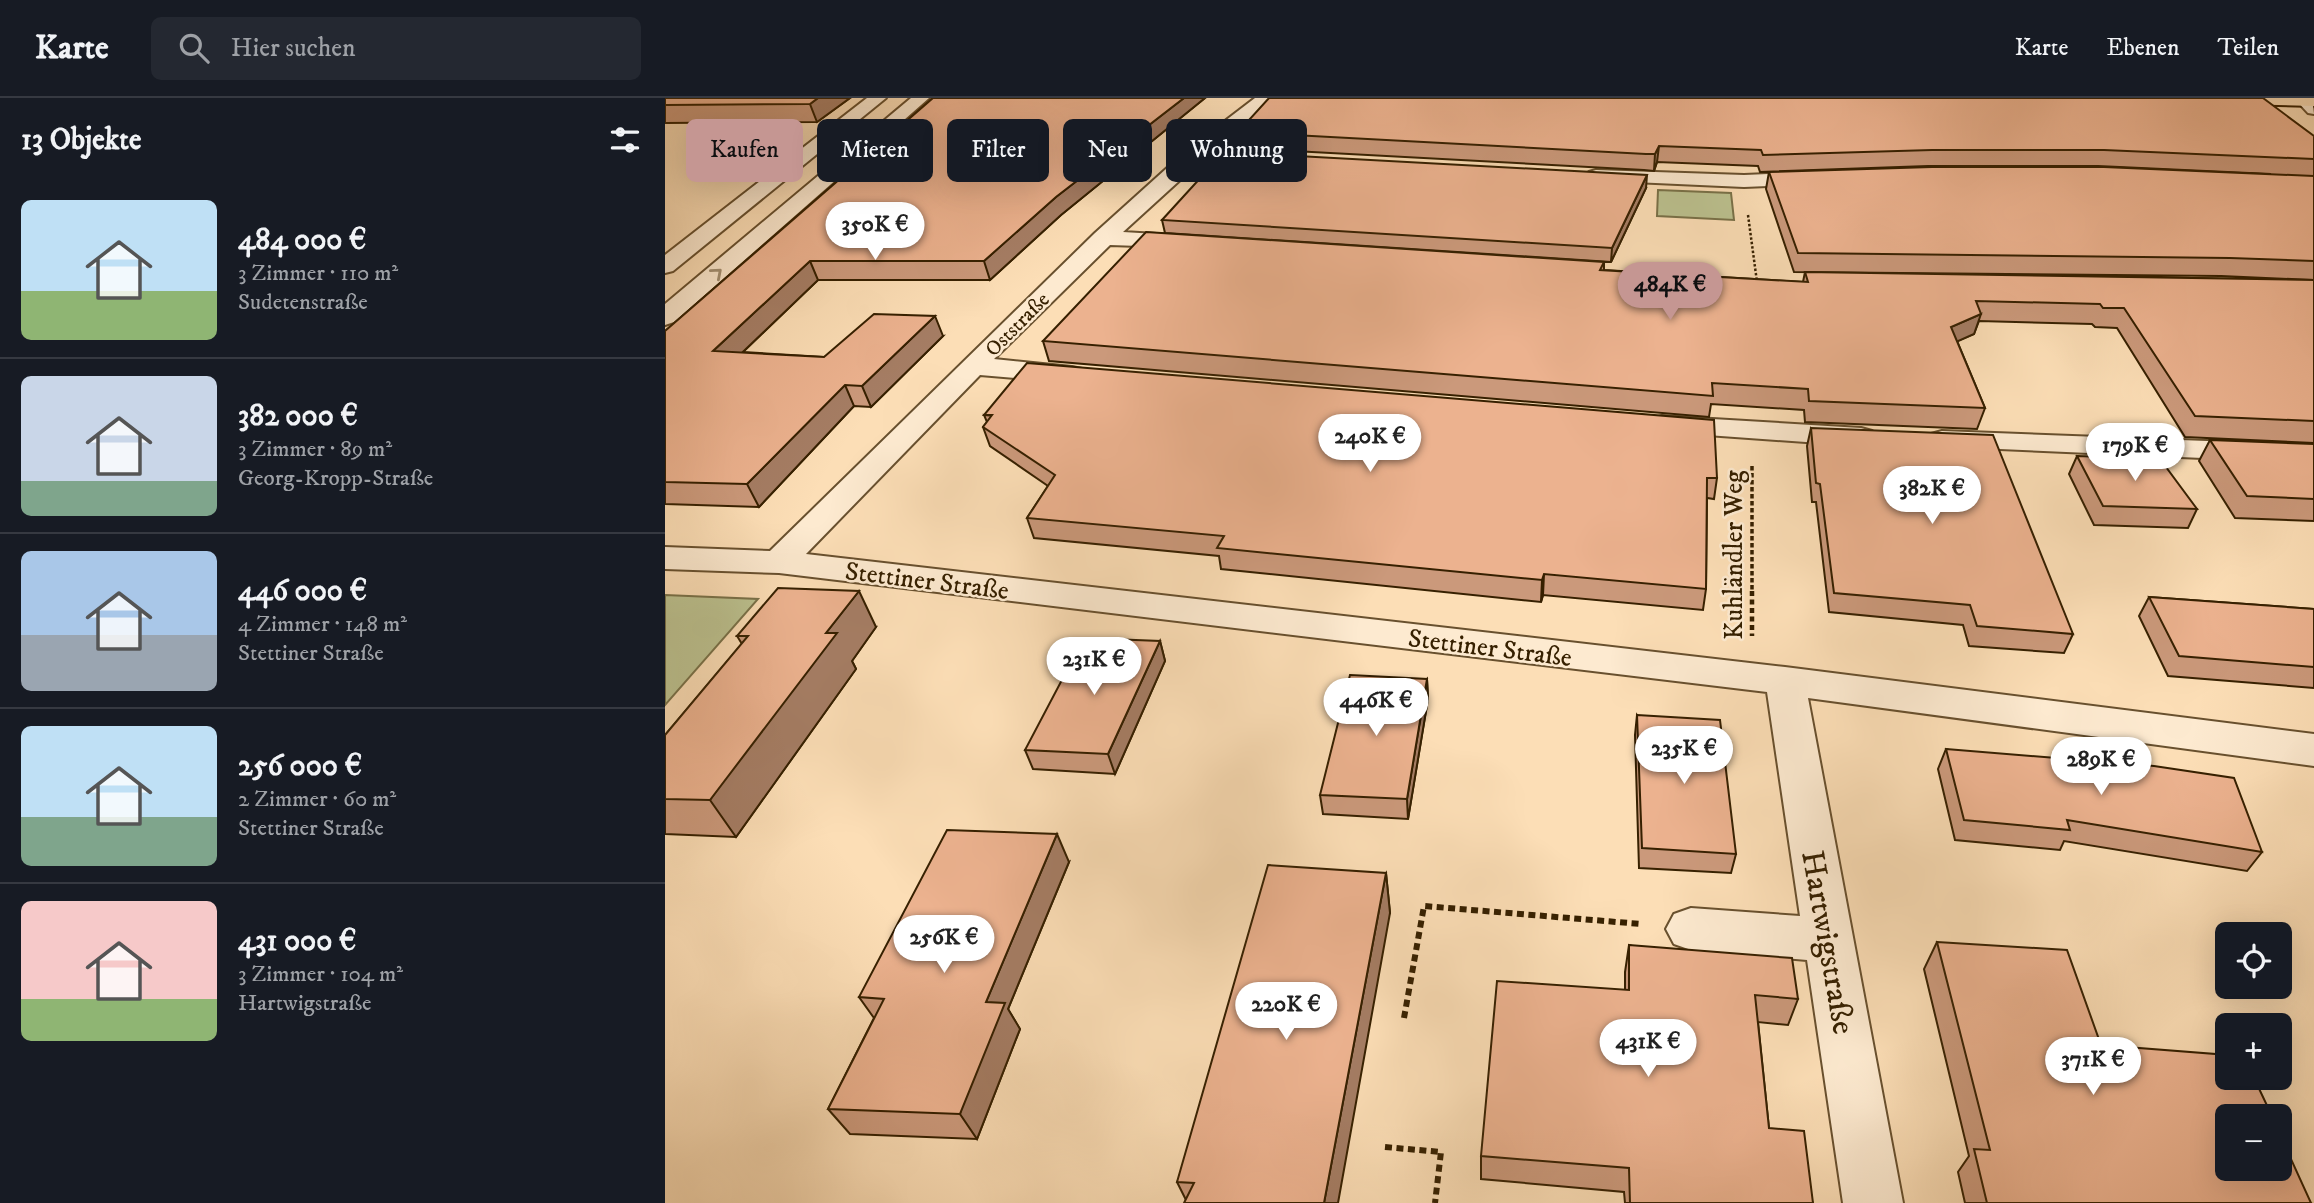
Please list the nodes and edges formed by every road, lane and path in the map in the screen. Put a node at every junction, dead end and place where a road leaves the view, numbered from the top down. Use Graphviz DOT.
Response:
graph roads {
  1 [pos="878,98"];
  2 [pos="921,98"];
  3 [pos="1266,98"];
  4 [pos="2199,98"];
  5 [pos="2309,102"];
  6 [pos="1239,119"];
  7 [pos="1576,175"];
  8 [pos="1836,178"];
  9 [pos="1166,181"];
  10 [pos="1744,181"];
  11 [pos="1103,238"];
  12 [pos="1214,245"];
  13 [pos="670,258"];
  14 [pos="1756,295"];
  15 [pos="665,317"];
  16 [pos="976,366"];
  17 [pos="1100,377"];
  18 [pos="1641,423"];
  19 [pos="1752,432"];
  20 [pos="2314,454"];
  21 [pos="665,558"];
  22 [pos="779,562"];
  23 [pos="1768,680"];
  24 [pos="2314,750"];
  25 [pos="1691,929"];
  26 [pos="1829,940"];
  27 [pos="1404,1018"];
  28 [pos="1385,1147"];
  29 [pos="1435,1203"];
  30 [pos="1873,1203"];
  1 -- 13 [label="street"];
  15 -- 2 [label="street, one-way"];
  3 -- 6 [label="street, Oststraße"];
  4 -- 5 [label="main road"];
  7 -- 10 [label="street"];
  8 -- 10 [label="street"];
  9 -- 11 [label="street, Oststraße"];
  10 -- 14 [label="path"];
  11 -- 12 [label="street"];
  11 -- 16 [label="street, Oststraße"];
  16 -- 17 [label="street"];
  16 -- 22 [label="street, Oststraße"];
  18 -- 19 [label="street"];
  19 -- 20 [label="street"];
  19 -- 23 [label="path, Kuhländler Weg"];
  21 -- 22 [label="street, Stettiner Straße"];
  22 -- 23 [label="street, Stettiner Straße"];
  23 -- 24 [label="street, Stettiner Straße"];
  23 -- 26 [label="street, Hartwigstraße"];
  25 -- 26 [label="street"];
  25 -- 27 [label="path"];
  26 -- 30 [label="street, Hartwigstraße"];
  28 -- 29 [label="path"];
}
